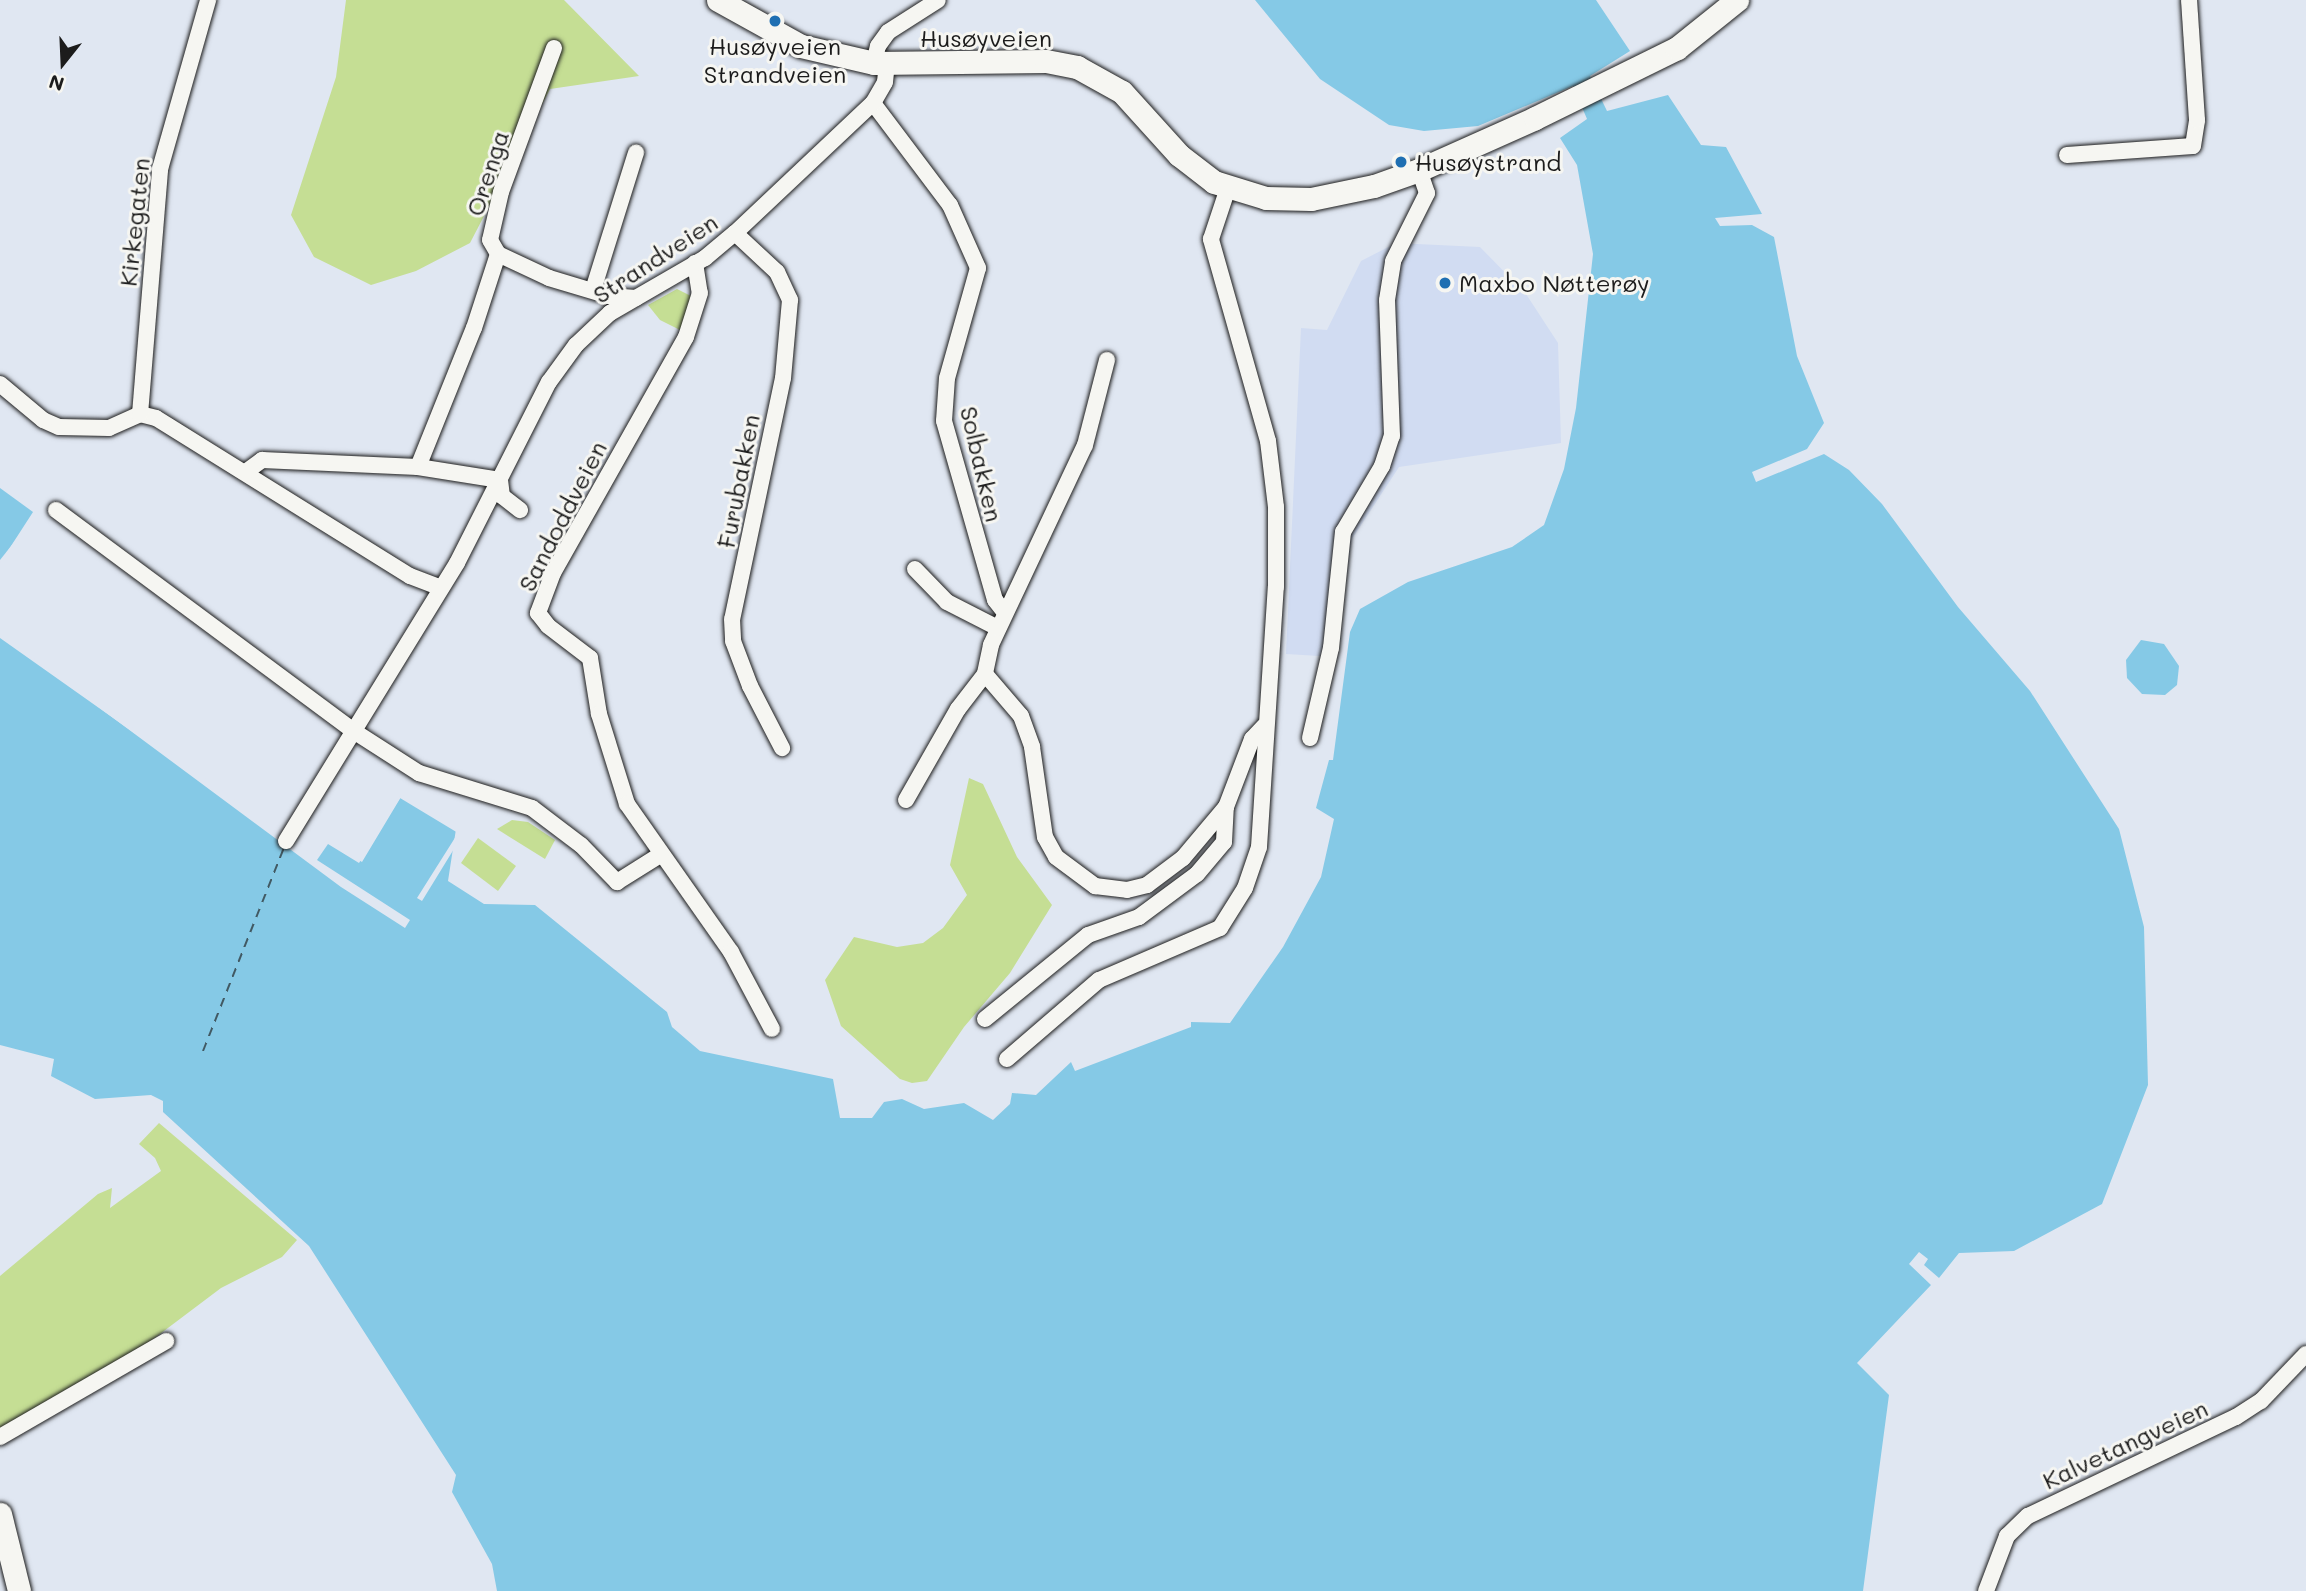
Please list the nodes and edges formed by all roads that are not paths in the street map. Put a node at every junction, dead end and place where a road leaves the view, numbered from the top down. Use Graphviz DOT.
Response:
graph roads {
  1 [pos="208,0"];
  2 [pos="718,0"];
  3 [pos="939,0"];
  4 [pos="1737,0"];
  5 [pos="2189,0"];
  6 [pos="554,48"];
  7 [pos="881,64"];
  8 [pos="873,103"];
  9 [pos="636,153"];
  10 [pos="2067,155"];
  11 [pos="1419,170"];
  12 [pos="1228,188"];
  13 [pos="735,233"];
  14 [pos="498,254"];
  15 [pos="695,263"];
  16 [pos="593,290"];
  17 [pos="636,298"];
  18 [pos="1107,360"];
  19 [pos="0,384"];
  20 [pos="140,414"];
  21 [pos="418,467"];
  22 [pos="247,471"];
  23 [pos="500,480"];
  24 [pos="56,510"];
  25 [pos="520,510"];
  26 [pos="915,569"];
  27 [pos="441,588"];
  28 [pos="1001,621"];
  29 [pos="985,674"];
  30 [pos="1264,726"];
  31 [pos="352,730"];
  32 [pos="1310,738"];
  33 [pos="782,748"];
  34 [pos="906,800"];
  35 [pos="1226,807"];
  36 [pos="286,841"];
  37 [pos="660,855"];
  38 [pos="985,1019"];
  39 [pos="772,1029"];
  40 [pos="1007,1059"];
  41 [pos="166,1341"];
  42 [pos="2306,1354"];
  43 [pos="0,1437"];
  44 [pos="0,1514"];
  45 [pos="19,1591"];
  46 [pos="1986,1591"];
  1 -- 20 [label="street, Kirkegaten"];
  2 -- 7 [label="main road, Husøyveien"];
  3 -- 7 [label="street, Husøyveien"];
  4 -- 11 [label="main road, Husøyveien"];
  5 -- 10 [label="street"];
  6 -- 14 [label="street, Orenga"];
  7 -- 8 [label="street, Strandveien"];
  7 -- 12 [label="main road, Husøyveien"];
  8 -- 13 [label="street, Strandveien"];
  8 -- 28 [label="street, Solbakken"];
  9 -- 16 [label="street"];
  11 -- 12 [label="main road, Husøyveien"];
  11 -- 32 [label="street"];
  12 -- 30 [label="street"];
  13 -- 15 [label="street, Strandveien"];
  13 -- 33 [label="street, Furubakken"];
  14 -- 16 [label="street, Orenga"];
  14 -- 21 [label="street"];
  15 -- 17 [label="street, Strandveien"];
  15 -- 37 [label="street, Sandoddveien"];
  16 -- 17 [label="street, Orenga"];
  17 -- 23 [label="street, Strandveien"];
  18 -- 28 [label="street"];
  19 -- 20 [label="street"];
  20 -- 22 [label="street"];
  21 -- 22 [label="street"];
  21 -- 23 [label="street"];
  22 -- 27 [label="street"];
  23 -- 25 [label="street"];
  23 -- 27 [label="street, Strandveien"];
  24 -- 31 [label="street"];
  26 -- 28 [label="street"];
  27 -- 31 [label="street, Strandveien"];
  28 -- 29 [label="street"];
  29 -- 34 [label="street"];
  29 -- 35 [label="street"];
  30 -- 35 [label="street"];
  30 -- 40 [label="street"];
  31 -- 36 [label="street, Strandveien"];
  31 -- 37 [label="street"];
  35 -- 38 [label="street"];
  37 -- 39 [label="street, Sandoddveien"];
  41 -- 43 [label="street"];
  42 -- 46 [label="street, Kalvetangveien"];
  44 -- 45 [label="main road"];
}
